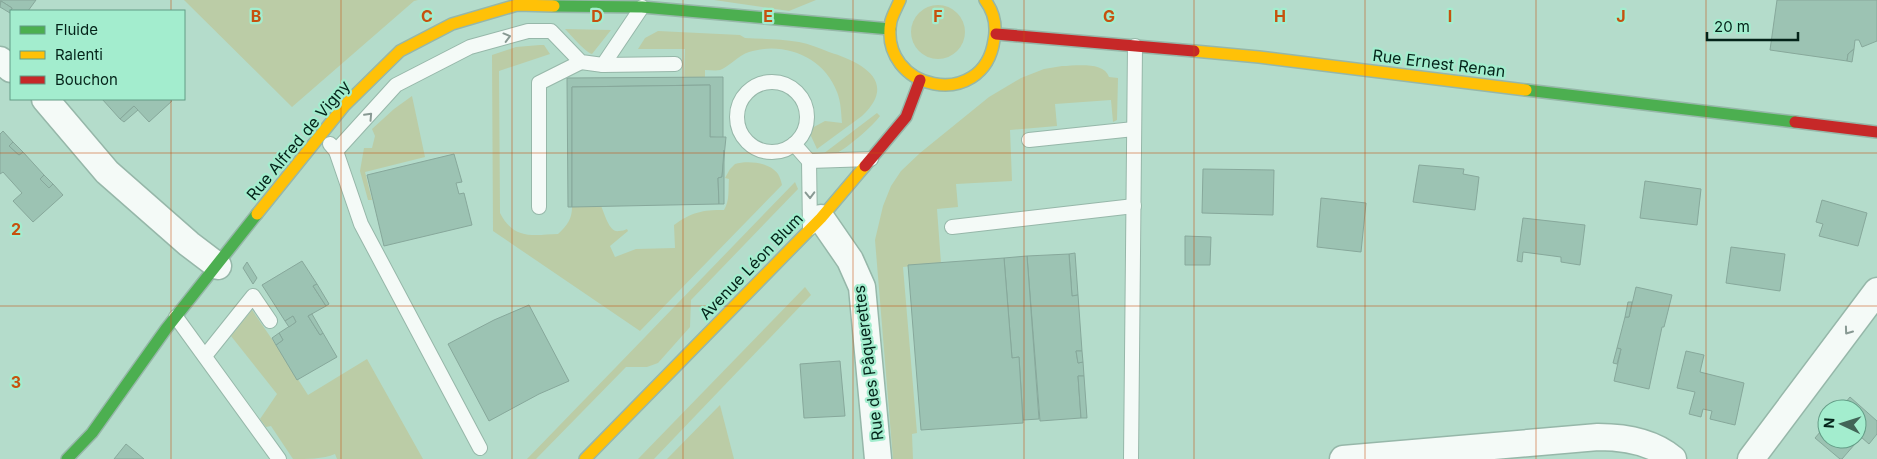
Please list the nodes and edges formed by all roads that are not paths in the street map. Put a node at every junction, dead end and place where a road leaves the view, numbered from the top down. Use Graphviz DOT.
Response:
graph roads {
  1 [pos="900,0"];
  2 [pos="985,0"];
  3 [pos="642,7"];
  4 [pos="890,29"];
  5 [pos="996,34"];
  6 [pos="1135,46"];
  7 [pos="0,60"];
  8 [pos="580,62"];
  9 [pos="675,64"];
  10 [pos="603,65"];
  11 [pos="10,68"];
  12 [pos="920,80"];
  13 [pos="46,100"];
  14 [pos="1134,129"];
  15 [pos="1877,132"];
  16 [pos="321,134"];
  17 [pos="1029,140"];
  18 [pos="794,144"];
  19 [pos="336,152"];
  20 [pos="871,159"];
  21 [pos="809,160"];
  22 [pos="1134,206"];
  23 [pos="540,207"];
  24 [pos="815,224"];
  25 [pos="952,227"];
  26 [pos="218,266"];
  27 [pos="1877,291"];
  28 [pos="176,317"];
  29 [pos="270,321"];
  30 [pos="205,356"];
  31 [pos="480,448"];
  32 [pos="67,459"];
  33 [pos="279,459"];
  34 [pos="585,459"];
  35 [pos="878,459"];
  36 [pos="1131,459"];
  37 [pos="1342,459"];
  38 [pos="1673,459"];
  39 [pos="1751,459"];
  1 -- 4 [label="street"];
  2 -- 5 [label="street"];
  3 -- 4 [label="street, Rue Alfred de Vigny"];
  3 -- 10 [label="lane"];
  3 -- 16 [label="street, Rue Alfred de Vigny"];
  4 -- 12 [label="street"];
  5 -- 6 [label="street, Rue Ernest Renan"];
  5 -- 12 [label="street"];
  6 -- 14 [label="lane"];
  6 -- 15 [label="street, Rue Ernest Renan"];
  7 -- 11 [label="street"];
  8 -- 10 [label="lane"];
  19 -- 8 [label="lane, one-way"];
  8 -- 23 [label="lane"];
  9 -- 10 [label="lane"];
  12 -- 20 [label="street, Avenue Léon Blum"];
  13 -- 26 [label="street"];
  14 -- 17 [label="lane"];
  14 -- 22 [label="lane"];
  16 -- 19 [label="lane"];
  16 -- 26 [label="street, Rue Alfred de Vigny"];
  18 -- 18 [label="lane"];
  18 -- 21 [label="lane"];
  19 -- 31 [label="lane"];
  20 -- 21 [label="lane"];
  20 -- 24 [label="street, Avenue Léon Blum"];
  21 -- 24 [label="lane, one-way"];
  22 -- 25 [label="lane"];
  22 -- 36 [label="lane"];
  24 -- 34 [label="street, Avenue Léon Blum"];
  24 -- 35 [label="street, Rue des Pâquerettes"];
  26 -- 28 [label="street, Rue Alfred de Vigny"];
  27 -- 39 [label="street, one-way"];
  28 -- 30 [label="lane"];
  28 -- 32 [label="street, Rue Alfred de Vigny"];
  29 -- 30 [label="lane"];
  30 -- 33 [label="lane"];
  37 -- 38 [label="street"];
}
